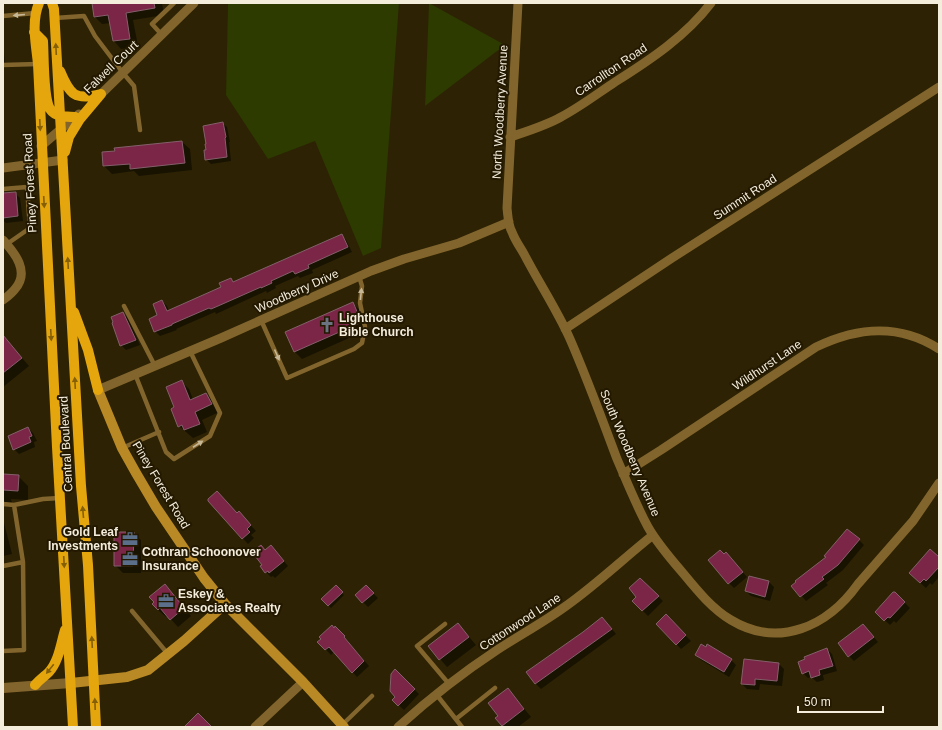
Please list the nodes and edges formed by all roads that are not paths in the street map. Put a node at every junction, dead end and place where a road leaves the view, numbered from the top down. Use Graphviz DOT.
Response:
graph roads {
  1 [pos="39,3"];
  2 [pos="52,3"];
  3 [pos="174,3"];
  4 [pos="194,3"];
  5 [pos="518,3"];
  6 [pos="711,3"];
  7 [pos="35,13"];
  8 [pos="3,16"];
  9 [pos="54,18"];
  10 [pos="34,32"];
  11 [pos="162,34"];
  12 [pos="38,64"];
  13 [pos="57,64"];
  14 [pos="3,65"];
  15 [pos="122,74"];
  16 [pos="939,87"];
  17 [pos="101,94"];
  18 [pos="60,116"];
  19 [pos="75,117"];
  20 [pos="61,130"];
  21 [pos="140,130"];
  22 [pos="510,137"];
  23 [pos="41,146"];
  24 [pos="63,160"];
  25 [pos="42,163"];
  26 [pos="3,168"];
  27 [pos="3,189"];
  28 [pos="509,222"];
  29 [pos="5,242"];
  30 [pos="359,276"];
  31 [pos="3,300"];
  32 [pos="70,302"];
  33 [pos="124,306"];
  34 [pos="261,320"];
  35 [pos="565,329"];
  36 [pos="939,349"];
  37 [pos="190,351"];
  38 [pos="155,366"];
  39 [pos="135,374"];
  40 [pos="98,390"];
  41 [pos="55,411"];
  42 [pos="158,432"];
  43 [pos="122,448"];
  44 [pos="623,474"];
  45 [pos="939,484"];
  46 [pos="60,498"];
  47 [pos="3,504"];
  48 [pos="14,505"];
  49 [pos="653,535"];
  50 [pos="22,562"];
  51 [pos="3,566"];
  52 [pos="225,604"];
  53 [pos="132,610"];
  54 [pos="68,623"];
  55 [pos="445,624"];
  56 [pos="3,651"];
  57 [pos="168,655"];
  58 [pos="94,681"];
  59 [pos="303,682"];
  60 [pos="71,683"];
  61 [pos="449,684"];
  62 [pos="36,685"];
  63 [pos="3,688"];
  64 [pos="495,688"];
  65 [pos="436,694"];
  66 [pos="372,696"];
  67 [pos="456,719"];
  68 [pos="343,726"];
  69 [pos="73,727"];
  70 [pos="96,727"];
  71 [pos="255,727"];
  72 [pos="398,727"];
  73 [pos="462,727"];
  1 -- 7 [label="main road, Piney Forest Road"];
  2 -- 9 [label="main road"];
  3 -- 11 [label="lane"];
  4 -- 11 [label="street, Falwell Court"];
  5 -- 22 [label="street, North Woodberry Avenue"];
  6 -- 22 [label="street, Carrollton Road"];
  7 -- 8 [label="lane, one-way"];
  7 -- 10 [label="main road, Piney Forest Road"];
  13 -- 9 [label="main road, one-way"];
  9 -- 15 [label="lane"];
  10 -- 12 [label="main road, Piney Forest Road"];
  10 -- 18 [label="main road"];
  11 -- 15 [label="street, Falwell Court"];
  12 -- 14 [label="lane"];
  12 -- 23 [label="main road, Piney Forest Road, one-way"];
  13 -- 17 [label="main road"];
  13 -- 18 [label="main road"];
  15 -- 17 [label="street, Falwell Court"];
  15 -- 21 [label="lane"];
  16 -- 35 [label="street, Summit Road"];
  17 -- 19 [label="street, Falwell Court"];
  17 -- 24 [label="main road"];
  18 -- 19 [label="main road"];
  18 -- 20 [label="main road"];
  19 -- 20 [label="street, Falwell Court"];
  20 -- 23 [label="street, Falwell Court"];
  20 -- 24 [label="main road"];
  22 -- 28 [label="street, North Woodberry Avenue"];
  23 -- 25 [label="main road, Piney Forest Road"];
  24 -- 25 [label="street"];
  32 -- 24 [label="main road, Central Boulevard, one-way"];
  25 -- 26 [label="street"];
  25 -- 41 [label="main road, Piney Forest Road, one-way"];
  27 -- 29 [label="lane"];
  28 -- 30 [label="street, Woodberry Drive"];
  28 -- 35 [label="street, South Woodberry Avenue"];
  29 -- 31 [label="street"];
  30 -- 34 [label="street, Woodberry Drive"];
  34 -- 30 [label="lane, one-way"];
  32 -- 40 [label="main road"];
  58 -- 32 [label="main road, Central Boulevard, one-way"];
  33 -- 38 [label="lane"];
  34 -- 37 [label="street, Woodberry Drive"];
  35 -- 44 [label="street, South Woodberry Avenue"];
  36 -- 44 [label="street, Wildhurst Lane"];
  37 -- 38 [label="street, Woodberry Drive"];
  42 -- 37 [label="lane, one-way"];
  38 -- 39 [label="street, Woodberry Drive"];
  39 -- 40 [label="street, Woodberry Drive"];
  39 -- 42 [label="lane"];
  40 -- 43 [label="main road, Piney Forest Road"];
  41 -- 46 [label="main road, Central Boulevard"];
  42 -- 43 [label="lane"];
  43 -- 52 [label="main road, Piney Forest Road"];
  44 -- 49 [label="street, South Woodberry Avenue"];
  45 -- 49 [label="street, South Woodberry Avenue"];
  46 -- 48 [label="lane"];
  46 -- 54 [label="main road, Central Boulevard, one-way"];
  47 -- 48 [label="lane"];
  48 -- 50 [label="lane"];
  49 -- 61 [label="street, Cottonwood Lane"];
  50 -- 51 [label="lane"];
  50 -- 56 [label="lane"];
  52 -- 57 [label="main road"];
  52 -- 59 [label="main road, Piney Forest Road"];
  53 -- 57 [label="lane"];
  54 -- 60 [label="main road, Central Boulevard"];
  54 -- 62 [label="main road, one-way"];
  55 -- 61 [label="lane"];
  57 -- 58 [label="main road"];
  58 -- 60 [label="main road"];
  70 -- 58 [label="main road, Central Boulevard, one-way"];
  59 -- 68 [label="main road, Piney Forest Road"];
  59 -- 71 [label="street"];
  60 -- 62 [label="street"];
  60 -- 69 [label="main road, Central Boulevard"];
  61 -- 65 [label="street, Cottonwood Lane"];
  62 -- 63 [label="street"];
  64 -- 67 [label="lane"];
  65 -- 67 [label="lane"];
  65 -- 72 [label="street, Cottonwood Lane"];
  66 -- 68 [label="lane"];
  67 -- 73 [label="lane"];
}
